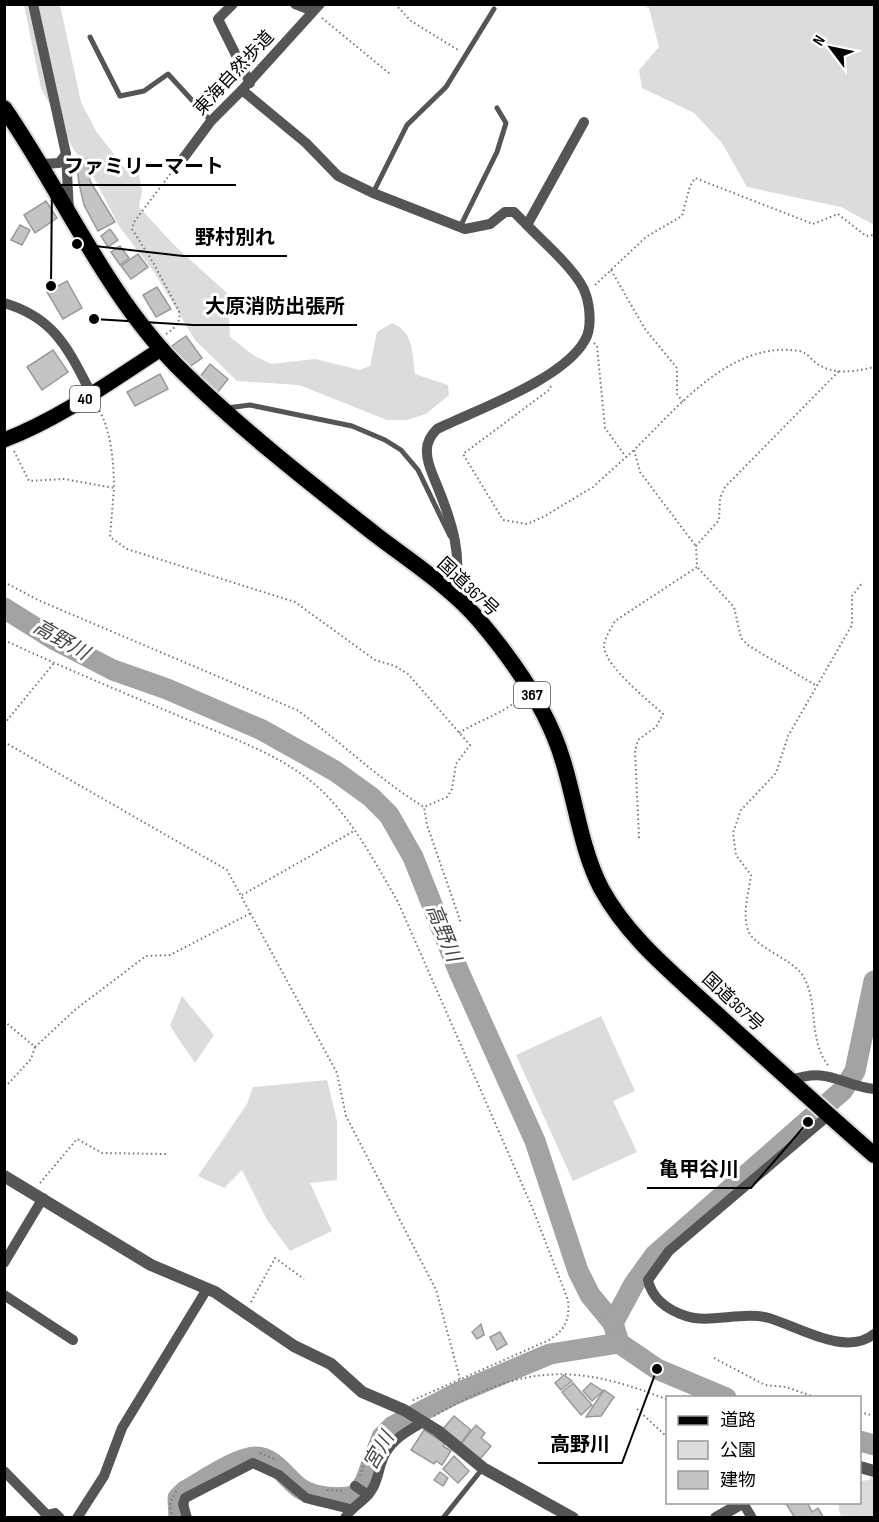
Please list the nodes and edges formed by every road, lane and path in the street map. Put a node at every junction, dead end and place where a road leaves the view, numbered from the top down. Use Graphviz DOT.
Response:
graph roads {
  1 [pos="33,4"];
  2 [pos="233,4"];
  3 [pos="296,4"];
  4 [pos="395,4"];
  5 [pos="317,8"];
  6 [pos="494,9"];
  7 [pos="90,37"];
  8 [pos="465,55"];
  9 [pos="390,74"];
  10 [pos="246,86"];
  11 [pos="4,108"];
  12 [pos="497,108"];
  13 [pos="211,121"];
  14 [pos="584,122"];
  15 [pos="66,154"];
  16 [pos="182,160"];
  17 [pos="42,164"];
  18 [pos="373,193"];
  19 [pos="70,214"];
  20 [pos="527,225"];
  21 [pos="460,227"];
  22 [pos="874,235"];
  23 [pos="611,270"];
  24 [pos="586,293"];
  25 [pos="4,303"];
  26 [pos="587,338"];
  27 [pos="160,348"];
  28 [pos="874,367"];
  29 [pos="558,368"];
  30 [pos="840,370"];
  31 [pos="92,395"];
  32 [pos="683,402"];
  33 [pos="222,408"];
  34 [pos="100,411"];
  35 [pos="6,440"];
  36 [pos="634,450"];
  37 [pos="626,457"];
  38 [pos="114,488"];
  39 [pos="696,546"];
  40 [pos="456,547"];
  41 [pos="697,567"];
  42 [pos="4,582"];
  43 [pos="863,582"];
  44 [pos="453,595"];
  45 [pos="4,640"];
  46 [pos="54,663"];
  47 [pos="817,686"];
  48 [pos="529,690"];
  49 [pos="4,724"];
  50 [pos="459,733"];
  51 [pos="4,742"];
  52 [pos="424,807"];
  53 [pos="354,831"];
  54 [pos="639,838"];
  55 [pos="241,896"];
  56 [pos="251,913"];
  57 [pos="461,923"];
  58 [pos="4,1021"];
  59 [pos="35,1047"];
  60 [pos="789,1081"];
  61 [pos="846,1082"];
  62 [pos="7,1085"];
  63 [pos="874,1089"];
  64 [pos="829,1115"];
  65 [pos="167,1154"];
  66 [pos="874,1155"];
  67 [pos="4,1176"];
  68 [pos="38,1195"];
  69 [pos="4,1263"];
  70 [pos="304,1280"];
  71 [pos="207,1288"];
  72 [pos="4,1295"];
  73 [pos="251,1314"];
  74 [pos="874,1335"];
  75 [pos="73,1340"];
  76 [pos="714,1358"];
  77 [pos="460,1380"];
  78 [pos="811,1396"];
  79 [pos="666,1399"];
  80 [pos="401,1409"];
  81 [pos="638,1409"];
  82 [pos="421,1420"];
  83 [pos="666,1436"];
  84 [pos="483,1468"];
  85 [pos="4,1471"];
  86 [pos="741,1504"];
  87 [pos="744,1504"];
  88 [pos="348,1513"];
  89 [pos="46,1516"];
  90 [pos="60,1518"];
  91 [pos="77,1518"];
  92 [pos="187,1518"];
  93 [pos="443,1518"];
  94 [pos="573,1518"];
  95 [pos="716,1518"];
  96 [pos="752,1518"];
  1 -- 15 [label="street"];
  2 -- 10 [label="street"];
  3 -- 5 [label="street"];
  4 -- 8 [label="path"];
  5 -- 9 [label="path"];
  5 -- 10 [label="street, 東海自然歩道"];
  6 -- 8 [label="lane"];
  7 -- 13 [label="lane"];
  8 -- 18 [label="lane"];
  10 -- 13 [label="street, 東海自然歩道"];
  10 -- 18 [label="street"];
  11 -- 17 [label="highway, 国道367号 / 367"];
  12 -- 21 [label="lane"];
  13 -- 16 [label="street, 東海自然歩道"];
  14 -- 20 [label="street"];
  15 -- 17 [label="street"];
  15 -- 19 [label="street"];
  16 -- 27 [label="path"];
  17 -- 19 [label="highway, 国道367号 / 367"];
  18 -- 21 [label="street"];
  19 -- 27 [label="highway, 国道367号 / 367"];
  20 -- 21 [label="street"];
  20 -- 24 [label="street"];
  22 -- 23 [label="path"];
  23 -- 24 [label="path"];
  23 -- 32 [label="path"];
  24 -- 26 [label="street"];
  25 -- 31 [label="street"];
  26 -- 29 [label="street"];
  26 -- 37 [label="path"];
  27 -- 31 [label="main road, 40"];
  27 -- 33 [label="highway, 国道367号 / 367"];
  28 -- 30 [label="path"];
  29 -- 37 [label="path"];
  29 -- 40 [label="street"];
  30 -- 32 [label="path"];
  30 -- 39 [label="path"];
  31 -- 35 [label="main road, 40"];
  32 -- 36 [label="path"];
  33 -- 40 [label="lane"];
  33 -- 44 [label="highway, 国道367号 / 367"];
  34 -- 38 [label="path"];
  35 -- 38 [label="path"];
  36 -- 37 [label="path"];
  36 -- 39 [label="path"];
  38 -- 50 [label="path"];
  39 -- 41 [label="path"];
  40 -- 44 [label="street"];
  41 -- 47 [label="path"];
  41 -- 54 [label="path"];
  42 -- 52 [label="path"];
  43 -- 47 [label="path"];
  44 -- 48 [label="highway, 国道367号 / 367"];
  45 -- 46 [label="path"];
  46 -- 49 [label="path"];
  46 -- 53 [label="path"];
  47 -- 61 [label="path"];
  48 -- 50 [label="path"];
  48 -- 60 [label="highway, 国道367号 / 367"];
  50 -- 52 [label="path"];
  51 -- 55 [label="path"];
  52 -- 57 [label="path"];
  53 -- 55 [label="path"];
  53 -- 77 [label="path"];
  55 -- 56 [label="path"];
  56 -- 59 [label="path"];
  56 -- 77 [label="path"];
  58 -- 59 [label="path"];
  59 -- 62 [label="path"];
  60 -- 61 [label="street"];
  60 -- 64 [label="highway, 国道367号 / 367"];
  61 -- 63 [label="street"];
  64 -- 66 [label="highway, 国道367号 / 367"];
  64 -- 74 [label="street"];
  65 -- 68 [label="path"];
  67 -- 68 [label="street"];
  68 -- 69 [label="street"];
  68 -- 71 [label="street"];
  70 -- 73 [label="path"];
  71 -- 73 [label="street"];
  71 -- 91 [label="street"];
  72 -- 75 [label="street"];
  73 -- 80 [label="street"];
  76 -- 78 [label="path"];
  77 -- 80 [label="path"];
  79 -- 82 [label="path"];
  80 -- 82 [label="street"];
  81 -- 83 [label="path"];
  82 -- 84 [label="street"];
  82 -- 88 [label="street"];
  84 -- 93 [label="lane"];
  84 -- 94 [label="street"];
  85 -- 89 [label="street"];
  86 -- 95 [label="street"];
  87 -- 96 [label="street"];
  88 -- 92 [label="street"];
  89 -- 90 [label="street"];
}
